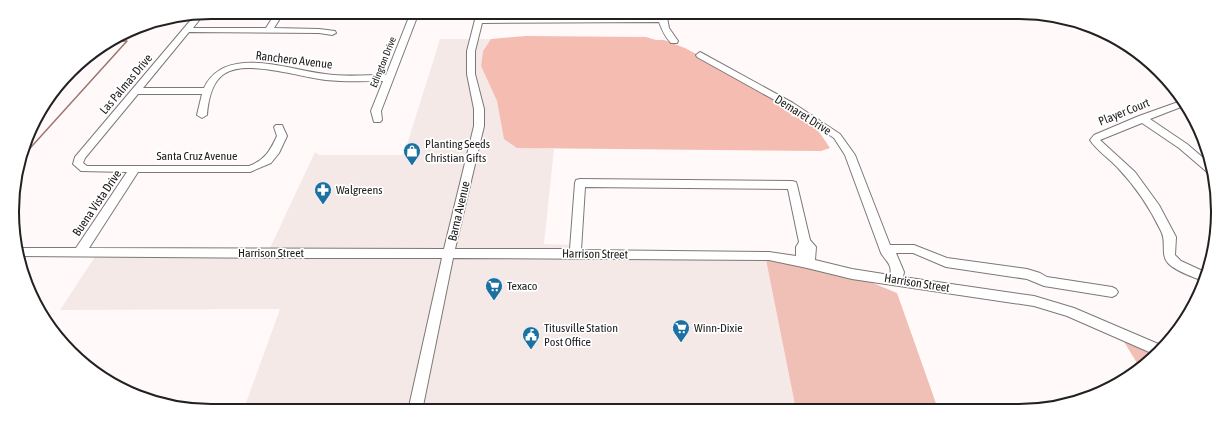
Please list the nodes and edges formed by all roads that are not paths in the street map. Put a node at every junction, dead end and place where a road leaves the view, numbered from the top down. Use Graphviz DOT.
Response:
graph roads {
  1 [pos="276,19"];
  2 [pos="412,19"];
  3 [pos="479,19"];
  4 [pos="664,19"];
  5 [pos="196,20"];
  6 [pos="187,30"];
  7 [pos="268,31"];
  8 [pos="332,33"];
  9 [pos="674,41"];
  10 [pos="700,55"];
  11 [pos="388,78"];
  12 [pos="135,91"];
  13 [pos="208,91"];
  14 [pos="1179,105"];
  15 [pos="202,115"];
  16 [pos="1142,118"];
  17 [pos="377,120"];
  18 [pos="279,127"];
  19 [pos="1205,164"];
  20 [pos="84,168"];
  21 [pos="136,169"];
  22 [pos="887,251"];
  23 [pos="24,252"];
  24 [pos="80,252"];
  25 [pos="449,253"];
  26 [pos="575,254"];
  27 [pos="807,263"];
  28 [pos="1200,275"];
  29 [pos="897,277"];
  30 [pos="1112,292"];
  31 [pos="1155,348"];
  32 [pos="416,404"];
  1 -- 7 [label="street"];
  2 -- 11 [label="street, Edington Drive"];
  3 -- 25 [label="street, Barna Avenue"];
  4 -- 9 [label="street"];
  5 -- 6 [label="street, Las Palmas Drive"];
  6 -- 7 [label="street"];
  6 -- 12 [label="street, Las Palmas Drive"];
  7 -- 8 [label="street"];
  10 -- 22 [label="street, Demaret Drive"];
  11 -- 13 [label="street, Ranchero Avenue"];
  11 -- 17 [label="street, Edington Drive"];
  12 -- 13 [label="street"];
  12 -- 20 [label="street, Las Palmas Drive"];
  13 -- 15 [label="street, Ranchero Avenue"];
  14 -- 16 [label="street, Player Court"];
  16 -- 19 [label="street"];
  16 -- 28 [label="street, Player Court"];
  18 -- 21 [label="street, Santa Cruz Avenue"];
  20 -- 21 [label="street, Santa Cruz Avenue"];
  21 -- 24 [label="street, Buena Vista Drive"];
  22 -- 29 [label="street, Demaret Drive"];
  22 -- 30 [label="street"];
  23 -- 24 [label="street, Harrison Street"];
  24 -- 25 [label="street, Harrison Street"];
  25 -- 26 [label="street, Harrison Street"];
  25 -- 32 [label="street, Barna Avenue"];
  26 -- 27 [label="street, Harrison Street"];
  26 -- 27 [label="street"];
  27 -- 29 [label="street, Harrison Street"];
  29 -- 31 [label="street, Harrison Street"];
}
